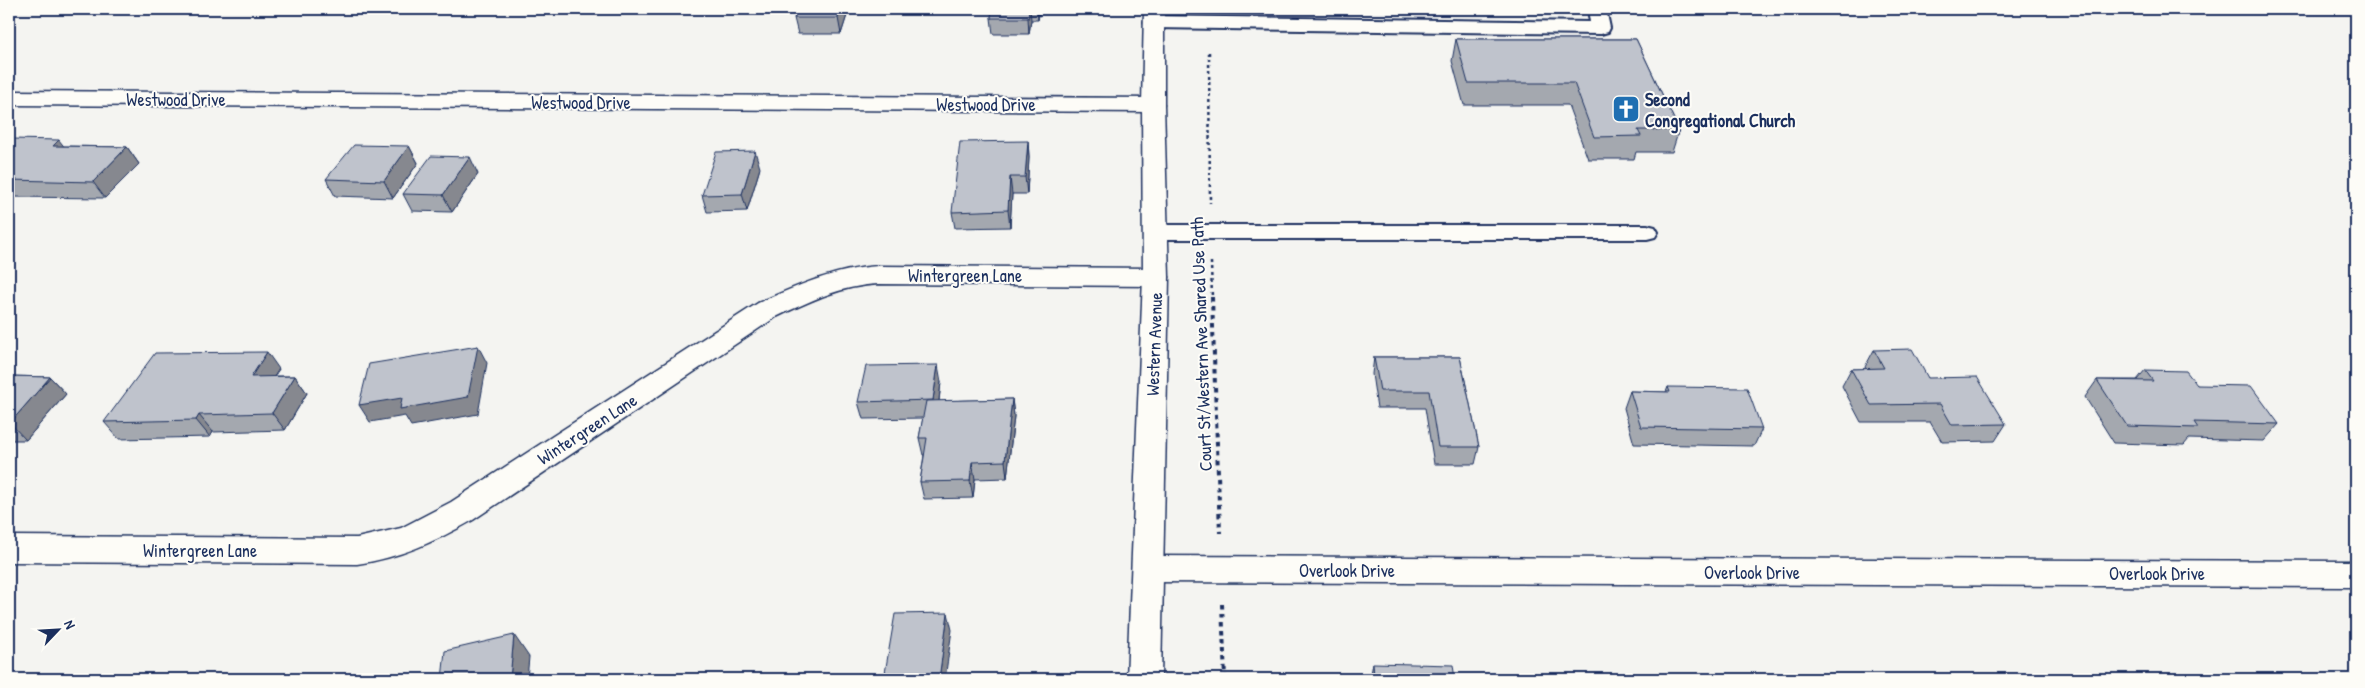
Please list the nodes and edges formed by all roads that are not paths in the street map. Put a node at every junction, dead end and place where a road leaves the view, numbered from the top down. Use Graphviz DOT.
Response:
graph roads {
  1 [pos="1597,9"];
  2 [pos="1153,16"];
  3 [pos="9,98"];
  4 [pos="1153,105"];
  5 [pos="1155,232"];
  6 [pos="1647,232"];
  7 [pos="1156,277"];
  8 [pos="9,549"];
  9 [pos="1148,569"];
  10 [pos="2356,574"];
  11 [pos="1144,679"];
  1 -- 2 [label="lane"];
  2 -- 4 [label="street, Western Avenue"];
  3 -- 4 [label="street, Westwood Drive"];
  4 -- 5 [label="street, Western Avenue"];
  5 -- 6 [label="lane"];
  5 -- 7 [label="street, Western Avenue"];
  7 -- 8 [label="street, Wintergreen Lane"];
  7 -- 9 [label="street, Western Avenue"];
  9 -- 10 [label="street, Overlook Drive"];
  9 -- 11 [label="street, Western Avenue"];
}
